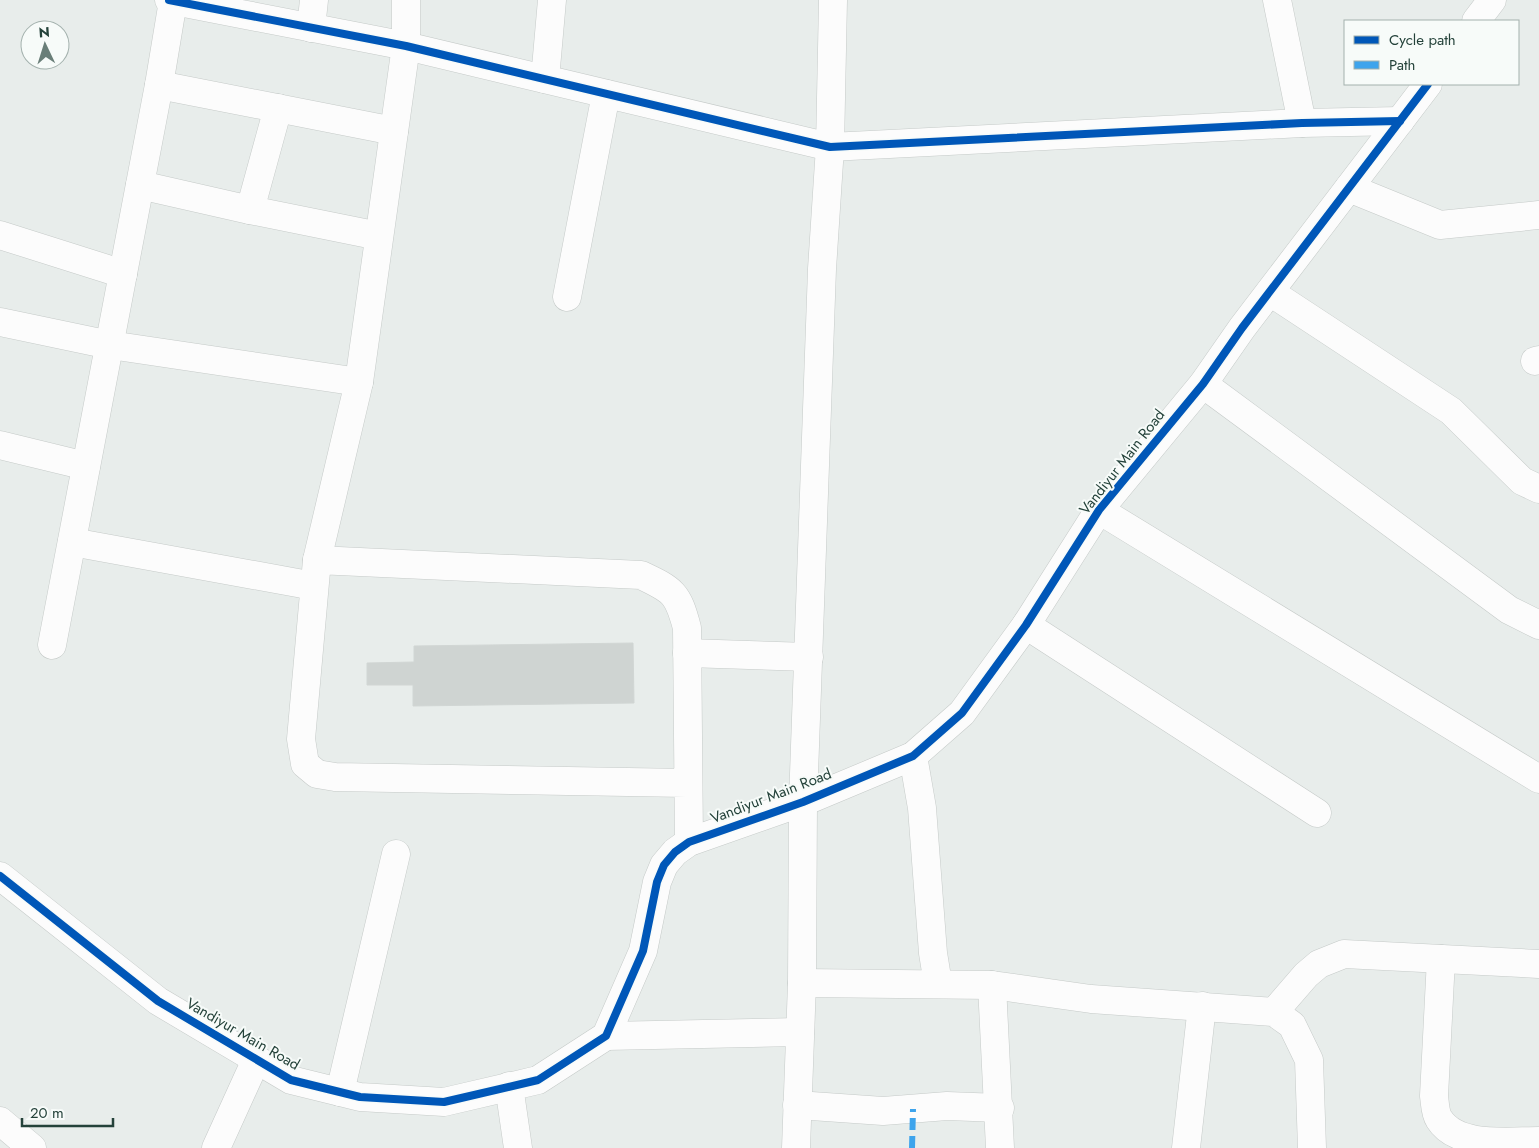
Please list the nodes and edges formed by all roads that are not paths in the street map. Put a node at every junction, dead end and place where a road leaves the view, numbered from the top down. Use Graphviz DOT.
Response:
graph roads {
  1 [pos="171,0"];
  2 [pos="314,0"];
  3 [pos="406,0"];
  4 [pos="552,0"];
  5 [pos="833,0"];
  6 [pos="1277,0"];
  7 [pos="1492,0"];
  8 [pos="1477,20"];
  9 [pos="311,28"];
  10 [pos="406,46"];
  11 [pos="544,79"];
  12 [pos="159,85"];
  13 [pos="1427,85"];
  14 [pos="606,94"];
  15 [pos="278,108"];
  16 [pos="1400,121"];
  17 [pos="1302,123"];
  18 [pos="394,131"];
  19 [pos="830,147"];
  20 [pos="140,185"];
  21 [pos="1349,188"];
  22 [pos="250,210"];
  23 [pos="1539,215"];
  24 [pos="0,236"];
  25 [pos="379,236"];
  26 [pos="123,274"];
  27 [pos="1270,292"];
  28 [pos="567,297"];
  29 [pos="0,322"];
  30 [pos="110,346"];
  31 [pos="359,382"];
  32 [pos="1203,384"];
  33 [pos="0,445"];
  34 [pos="86,466"];
  35 [pos="1539,489"];
  36 [pos="1099,510"];
  37 [pos="72,542"];
  38 [pos="316,573"];
  39 [pos="1026,625"];
  40 [pos="1539,625"];
  41 [pos="52,645"];
  42 [pos="687,653"];
  43 [pos="809,657"];
  44 [pos="913,756"];
  45 [pos="1539,779"];
  46 [pos="687,783"];
  47 [pos="803,802"];
  48 [pos="1316,813"];
  49 [pos="689,842"];
  50 [pos="396,854"];
  51 [pos="0,876"];
  52 [pos="1441,959"];
  53 [pos="1539,964"];
  54 [pos="802,983"];
  55 [pos="938,984"];
  56 [pos="992,985"];
  57 [pos="1202,1006"];
  58 [pos="1274,1012"];
  59 [pos="800,1032"];
  60 [pos="606,1036"];
  61 [pos="256,1060"];
  62 [pos="509,1086"];
  63 [pos="340,1092"];
  64 [pos="798,1105"];
  65 [pos="1000,1108"];
  66 [pos="0,1121"];
  67 [pos="1539,1141"];
  68 [pos="32,1148"];
  69 [pos="216,1148"];
  70 [pos="518,1148"];
  71 [pos="796,1148"];
  72 [pos="1000,1148"];
  73 [pos="1186,1148"];
  74 [pos="1312,1148"];
  1 -- 9 [label="street"];
  1 -- 12 [label="street"];
  2 -- 9 [label="street"];
  3 -- 10 [label="street"];
  4 -- 11 [label="street"];
  5 -- 19 [label="street"];
  6 -- 17 [label="street"];
  7 -- 8 [label="street"];
  9 -- 10 [label="street"];
  10 -- 11 [label="street"];
  10 -- 18 [label="street"];
  11 -- 14 [label="street"];
  12 -- 15 [label="street"];
  12 -- 20 [label="street"];
  13 -- 16 [label="street, Vandiyur Main Road"];
  14 -- 19 [label="street"];
  14 -- 28 [label="street"];
  15 -- 18 [label="street"];
  15 -- 22 [label="street"];
  16 -- 17 [label="street"];
  16 -- 21 [label="street, Vandiyur Main Road"];
  17 -- 19 [label="street"];
  18 -- 25 [label="street"];
  19 -- 43 [label="street"];
  20 -- 22 [label="street"];
  20 -- 26 [label="street"];
  21 -- 23 [label="street"];
  21 -- 27 [label="street, Vandiyur Main Road"];
  22 -- 25 [label="street"];
  24 -- 26 [label="street"];
  25 -- 31 [label="street"];
  26 -- 30 [label="street"];
  27 -- 32 [label="street, Vandiyur Main Road"];
  27 -- 35 [label="street"];
  29 -- 30 [label="street"];
  30 -- 31 [label="street"];
  30 -- 34 [label="street"];
  31 -- 38 [label="street"];
  32 -- 36 [label="street, Vandiyur Main Road"];
  32 -- 40 [label="street"];
  33 -- 34 [label="street"];
  34 -- 37 [label="street"];
  36 -- 39 [label="street, Vandiyur Main Road"];
  36 -- 45 [label="street"];
  37 -- 38 [label="street"];
  37 -- 41 [label="street"];
  38 -- 42 [label="street"];
  38 -- 46 [label="street"];
  39 -- 44 [label="street, Vandiyur Main Road"];
  39 -- 48 [label="street"];
  42 -- 43 [label="street"];
  42 -- 46 [label="street"];
  43 -- 47 [label="street"];
  44 -- 47 [label="street, Vandiyur Main Road"];
  44 -- 55 [label="street"];
  46 -- 49 [label="street"];
  47 -- 49 [label="street, Vandiyur Main Road"];
  47 -- 54 [label="street"];
  49 -- 60 [label="street, Vandiyur Main Road"];
  50 -- 63 [label="street"];
  51 -- 61 [label="street, Vandiyur Main Road"];
  52 -- 53 [label="street"];
  52 -- 58 [label="street"];
  52 -- 67 [label="street"];
  54 -- 55 [label="street"];
  54 -- 59 [label="street"];
  55 -- 56 [label="street"];
  56 -- 57 [label="street"];
  56 -- 65 [label="street"];
  57 -- 58 [label="street"];
  57 -- 73 [label="street"];
  58 -- 74 [label="street"];
  59 -- 60 [label="street"];
  59 -- 64 [label="street"];
  60 -- 62 [label="street, Vandiyur Main Road"];
  61 -- 63 [label="street, Vandiyur Main Road"];
  61 -- 69 [label="street"];
  62 -- 63 [label="street, Vandiyur Main Road"];
  62 -- 70 [label="street"];
  64 -- 65 [label="street"];
  64 -- 71 [label="street"];
  65 -- 72 [label="street"];
  66 -- 68 [label="street"];
}
